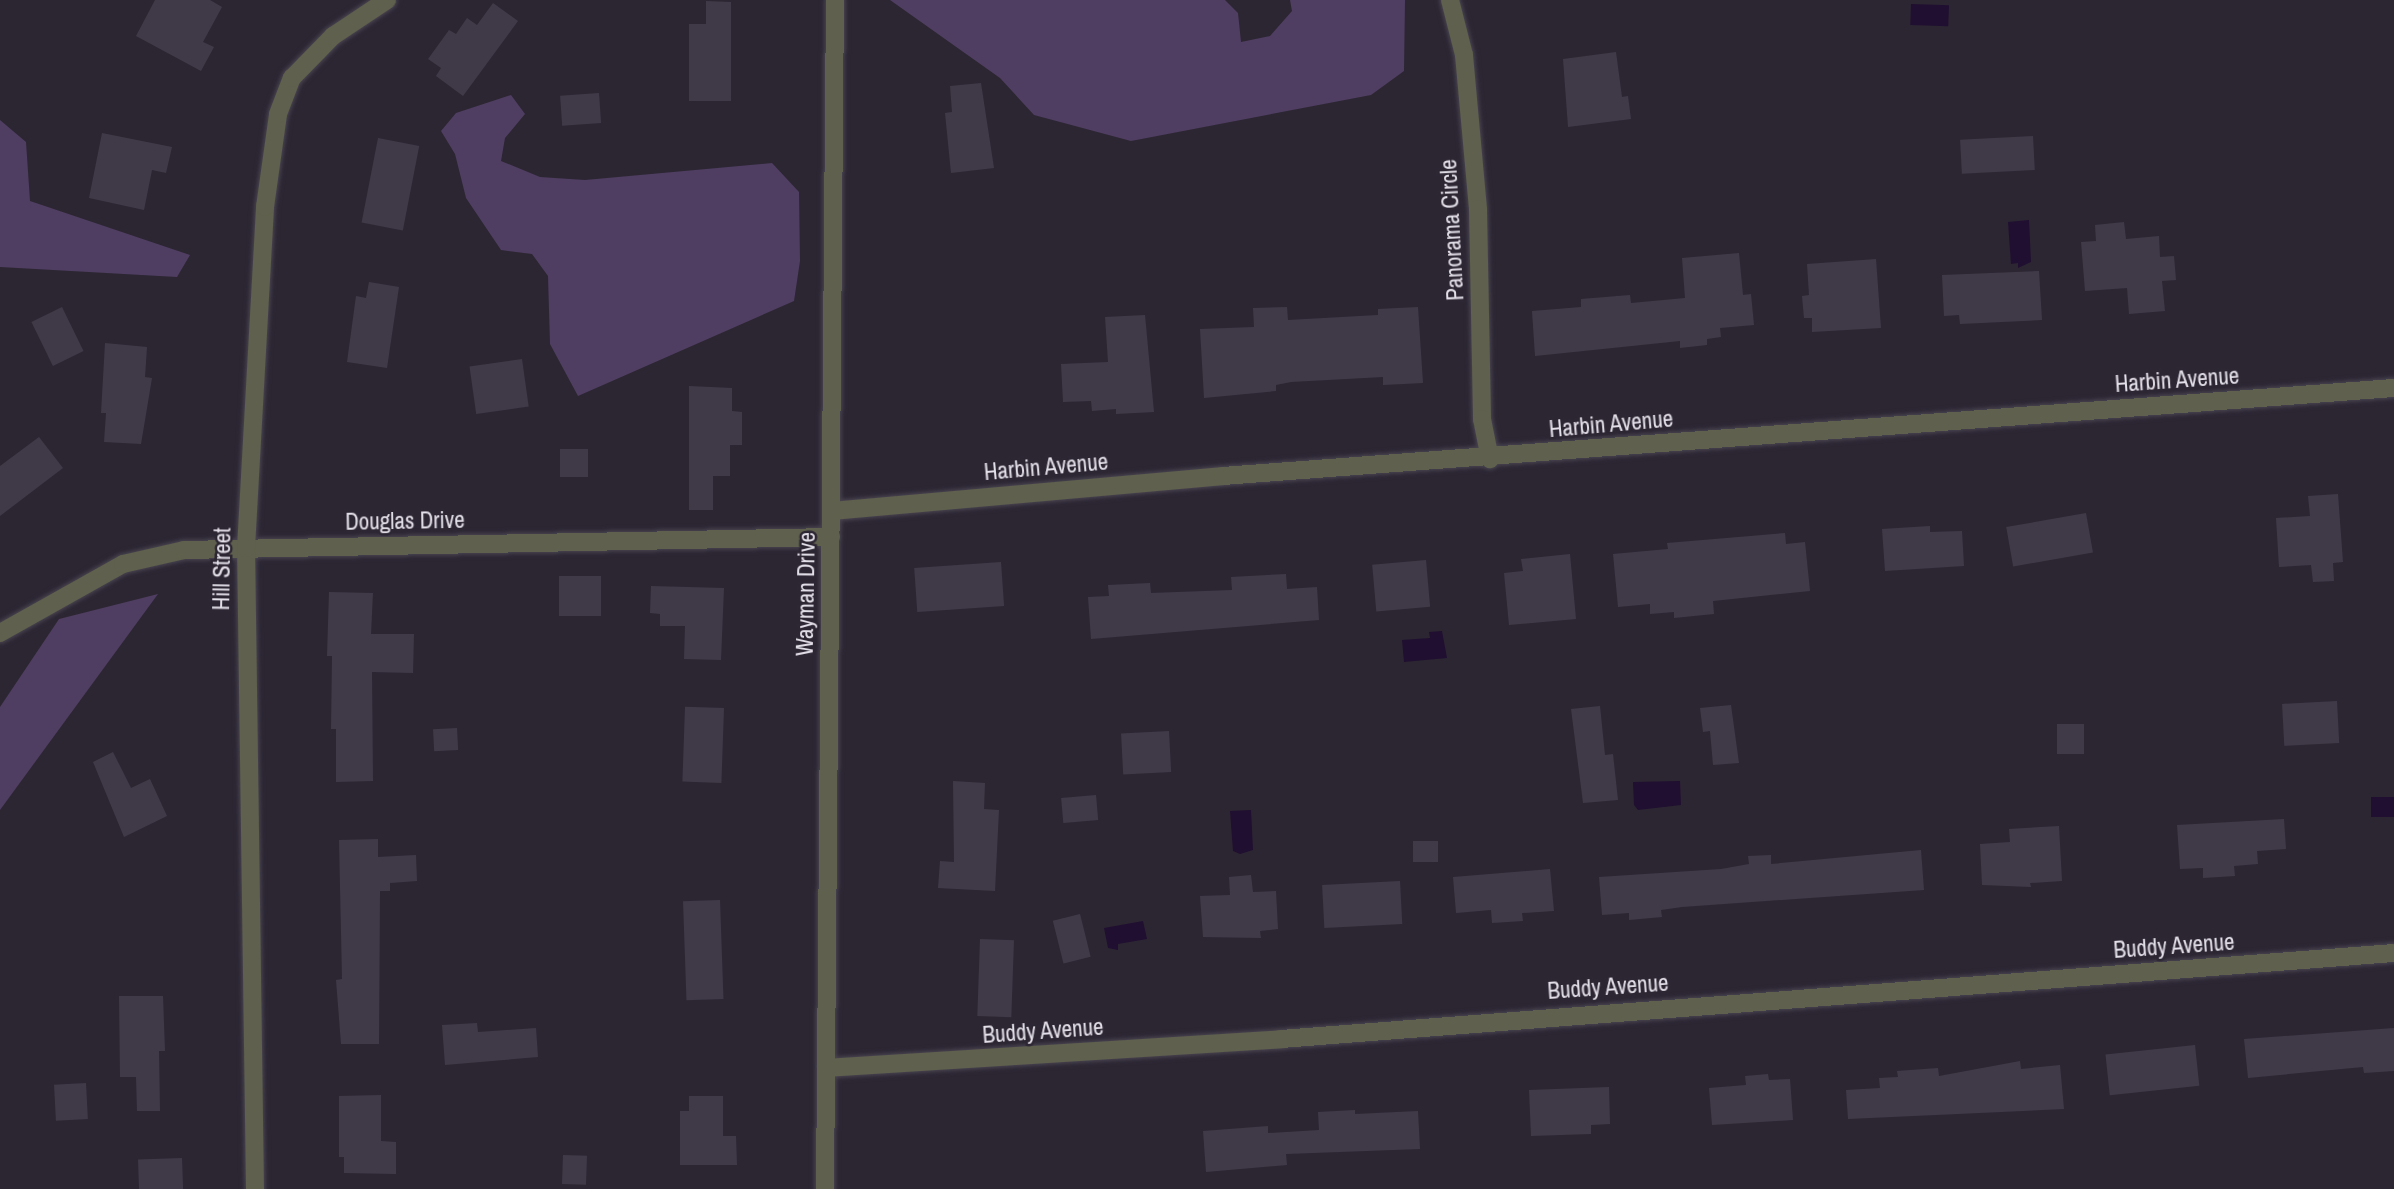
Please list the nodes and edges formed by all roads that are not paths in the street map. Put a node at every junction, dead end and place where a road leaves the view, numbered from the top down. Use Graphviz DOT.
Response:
graph roads {
  1 [pos="387,0"];
  2 [pos="835,0"];
  3 [pos="1450,0"];
  4 [pos="2394,388"];
  5 [pos="1490,458"];
  6 [pos="832,511"];
  7 [pos="831,537"];
  8 [pos="246,548"];
  9 [pos="0,633"];
  10 [pos="2394,953"];
  11 [pos="826,1068"];
  12 [pos="255,1189"];
  13 [pos="825,1189"];
  1 -- 8 [label="street, Hill Street"];
  2 -- 6 [label="street, Wayman Drive"];
  3 -- 5 [label="street, Panorama Circle"];
  4 -- 5 [label="street, Harbin Avenue"];
  5 -- 6 [label="street, Harbin Avenue"];
  6 -- 7 [label="street, Wayman Drive"];
  7 -- 8 [label="street, Douglas Drive"];
  7 -- 11 [label="street, Wayman Drive"];
  8 -- 9 [label="street, Douglas Drive"];
  8 -- 12 [label="street, Hill Street"];
  10 -- 11 [label="street, Buddy Avenue"];
  11 -- 13 [label="street, Wayman Drive"];
}
